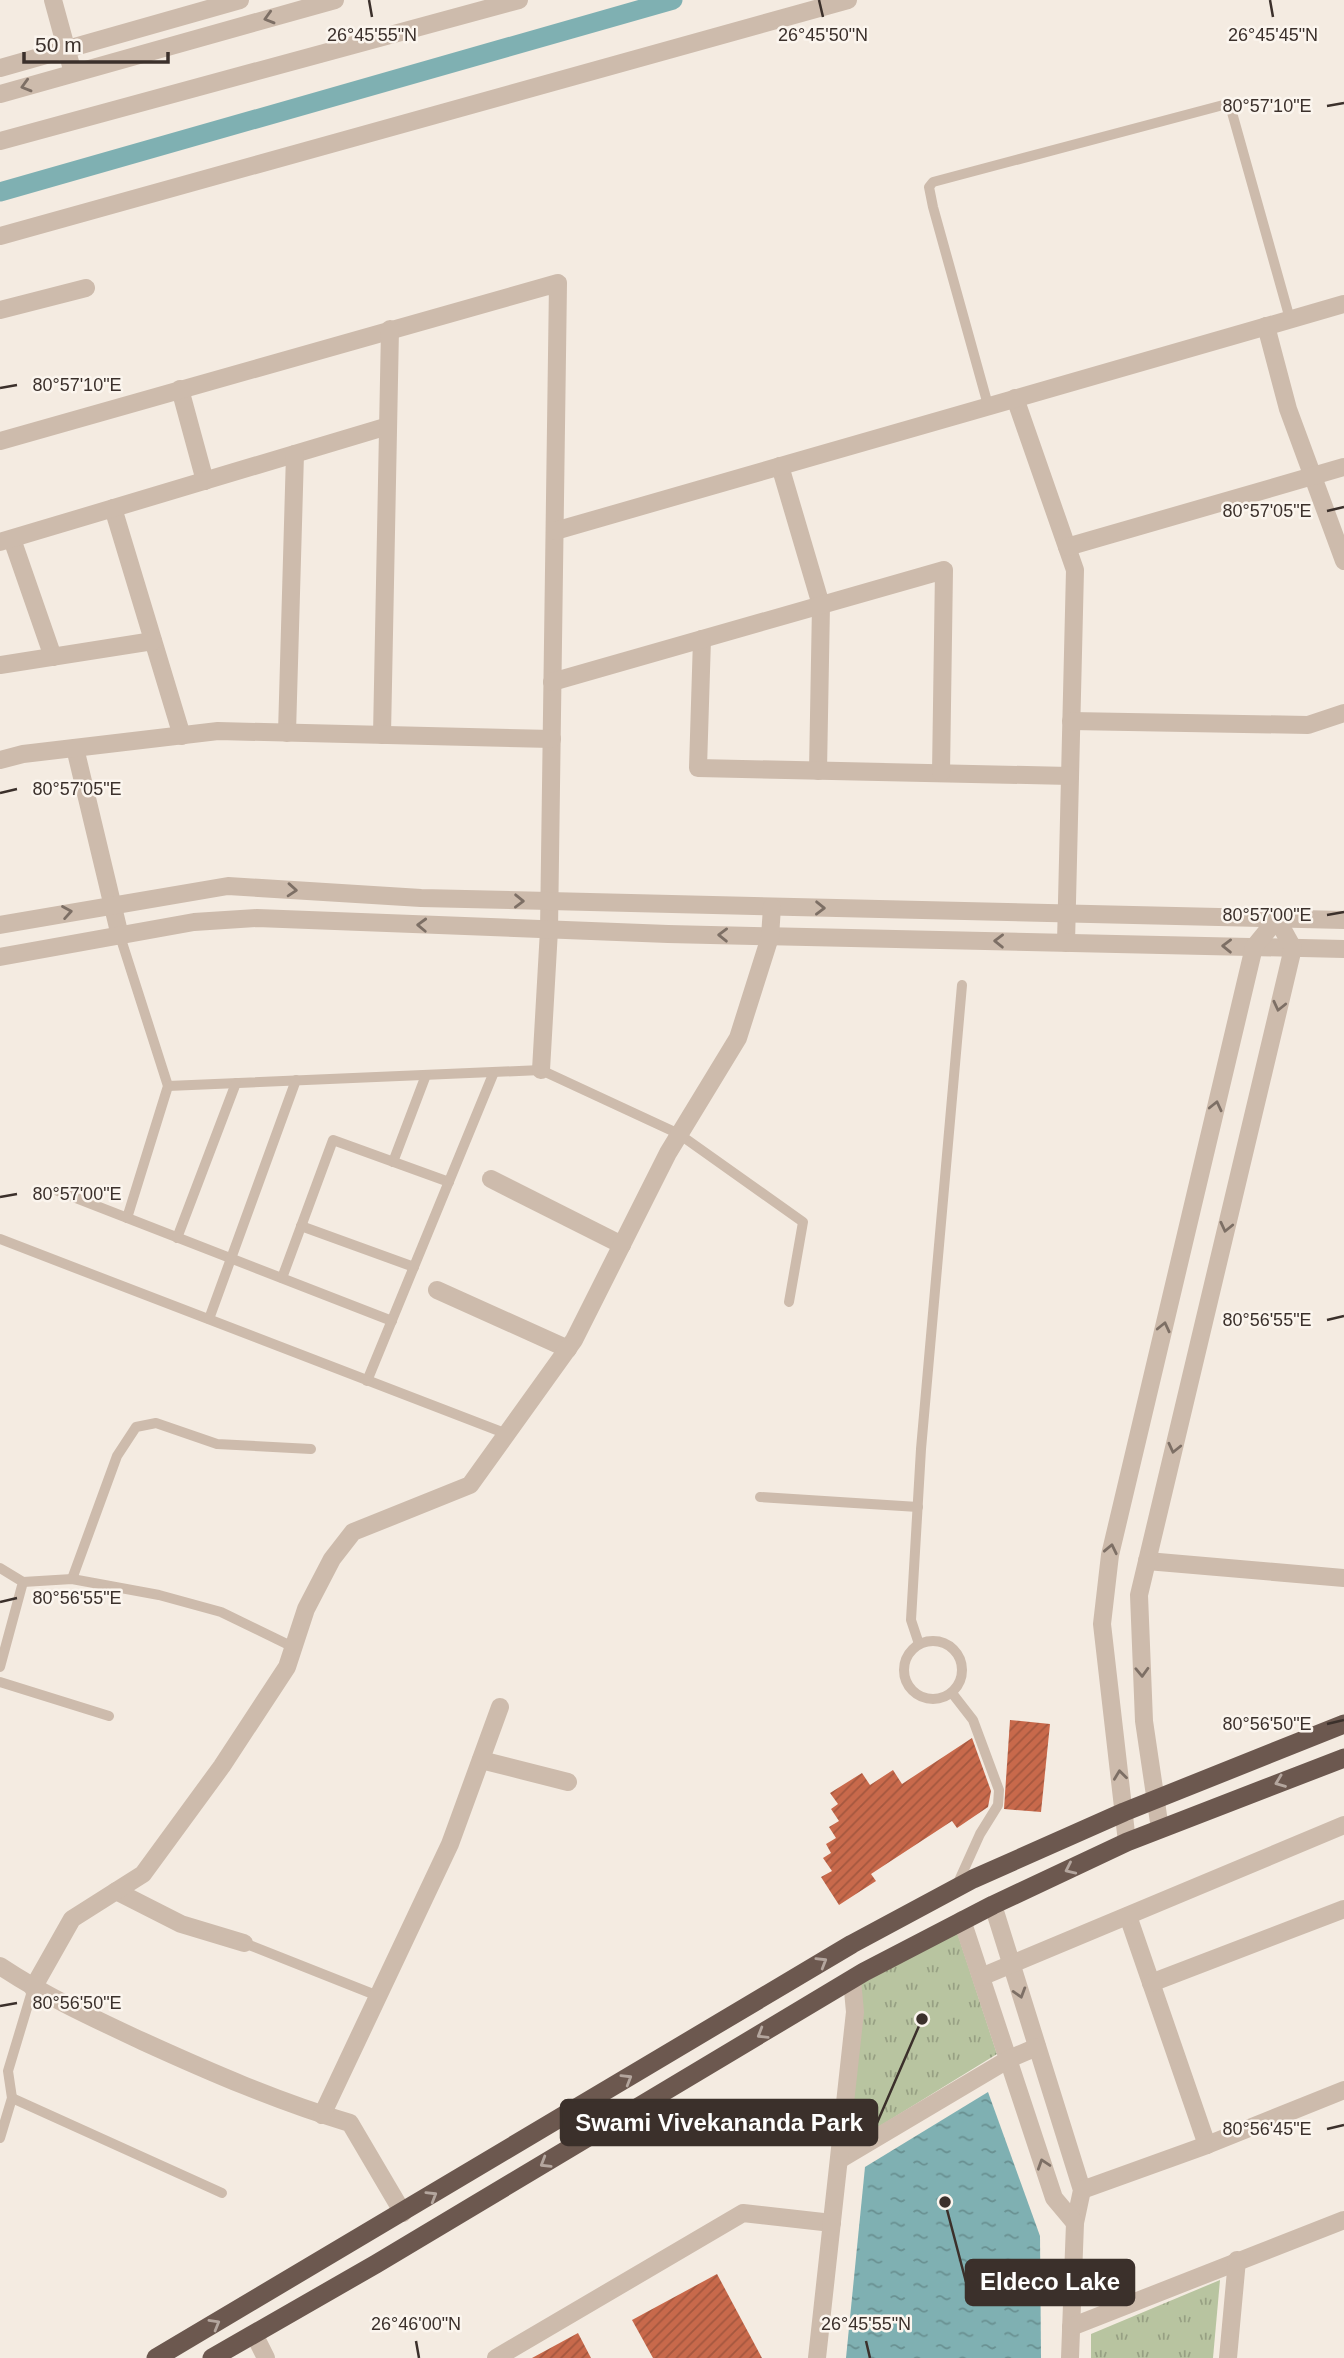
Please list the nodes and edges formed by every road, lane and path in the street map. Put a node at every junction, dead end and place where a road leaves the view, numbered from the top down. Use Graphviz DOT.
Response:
graph roads {
  1 [pos="53,0"];
  2 [pos="240,0"];
  3 [pos="335,0"];
  4 [pos="519,0"];
  5 [pos="848,0"];
  6 [pos="487,3"];
  7 [pos="66,49"];
  8 [pos="0,68"];
  9 [pos="73,73"];
  10 [pos="0,94"];
  11 [pos="0,141"];
  12 [pos="0,236"];
  13 [pos="86,288"];
  14 [pos="1344,304"];
  15 [pos="0,310"];
  16 [pos="1290,319"];
  17 [pos="1266,326"];
  18 [pos="390,329"];
  19 [pos="180,389"];
  20 [pos="1015,398"];
  21 [pos="988,405"];
  22 [pos="388,426"];
  23 [pos="0,442"];
  24 [pos="295,454"];
  25 [pos="780,466"];
  26 [pos="1344,467"];
  27 [pos="1312,476"];
  28 [pos="205,481"];
  29 [pos="113,508"];
  30 [pos="555,531"];
  31 [pos="6,540"];
  32 [pos="1067,547"];
  33 [pos="1344,561"];
  34 [pos="821,605"];
  35 [pos="702,639"];
  36 [pos="153,641"];
  37 [pos="53,657"];
  38 [pos="0,665"];
  39 [pos="552,682"];
  40 [pos="1344,713"];
  41 [pos="1071,721"];
  42 [pos="287,733"];
  43 [pos="382,735"];
  44 [pos="182,736"];
  45 [pos="552,739"];
  46 [pos="75,748"];
  47 [pos="0,760"];
  48 [pos="818,771"];
  49 [pos="941,773"];
  50 [pos="1070,776"];
  51 [pos="549,901"];
  52 [pos="112,904"];
  53 [pos="772,906"];
  54 [pos="1066,914"];
  55 [pos="1277,919"];
  56 [pos="1344,920"];
  57 [pos="0,925"];
  58 [pos="549,930"];
  59 [pos="120,936"];
  60 [pos="770,937"];
  61 [pos="1066,943"];
  62 [pos="1254,947"];
  63 [pos="1293,947"];
  64 [pos="1344,949"];
  65 [pos="0,957"];
  66 [pos="962,985"];
  67 [pos="541,1070"];
  68 [pos="494,1072"];
  69 [pos="426,1075"];
  70 [pos="296,1080"];
  71 [pos="236,1083"];
  72 [pos="169,1086"];
  73 [pos="679,1134"];
  74 [pos="393,1162"];
  75 [pos="491,1179"];
  76 [pos="449,1182"];
  77 [pos="58,1191"];
  78 [pos="127,1218"];
  79 [pos="301,1226"];
  80 [pos="177,1238"];
  81 [pos="0,1239"];
  82 [pos="622,1245"];
  83 [pos="230,1258"];
  84 [pos="414,1267"];
  85 [pos="282,1278"];
  86 [pos="437,1290"];
  87 [pos="789,1302"];
  88 [pos="209,1319"];
  89 [pos="392,1321"];
  90 [pos="568,1349"];
  91 [pos="367,1381"];
  92 [pos="507,1434"];
  93 [pos="311,1449"];
  94 [pos="760,1497"];
  95 [pos="918,1507"];
  96 [pos="1147,1561"];
  97 [pos="0,1568"];
  98 [pos="1344,1578"];
  99 [pos="72,1579"];
  100 [pos="23,1582"];
  101 [pos="919,1644"];
  102 [pos="293,1647"];
  103 [pos="0,1667"];
  104 [pos="0,1682"];
  105 [pos="952,1693"];
  106 [pos="500,1707"];
  107 [pos="109,1716"];
  108 [pos="1344,1724"];
  109 [pos="1344,1758"];
  110 [pos="481,1760"];
  111 [pos="568,1782"];
  112 [pos="1154,1799"];
  113 [pos="1124,1812"];
  114 [pos="1344,1825"];
  115 [pos="1160,1829"];
  116 [pos="1127,1842"];
  117 [pos="955,1888"];
  118 [pos="116,1891"];
  119 [pos="993,1905"];
  120 [pos="1344,1909"];
  121 [pos="1128,1916"];
  122 [pos="962,1920"];
  123 [pos="244,1943"];
  124 [pos="1011,1965"];
  125 [pos="0,1966"];
  126 [pos="981,1977"];
  127 [pos="852,1980"];
  128 [pos="1151,1983"];
  129 [pos="33,1988"];
  130 [pos="378,1996"];
  131 [pos="1037,2046"];
  132 [pos="1009,2059"];
  133 [pos="4,2070"];
  134 [pos="1344,2090"];
  135 [pos="12,2098"];
  136 [pos="322,2115"];
  137 [pos="0,2138"];
  138 [pos="1207,2145"];
  139 [pos="839,2160"];
  140 [pos="1082,2190"];
  141 [pos="222,2193"];
  142 [pos="403,2213"];
  143 [pos="1344,2220"];
  144 [pos="832,2223"];
  145 [pos="1075,2223"];
  146 [pos="1237,2260"];
  147 [pos="1071,2328"];
  148 [pos="254,2334"];
  149 [pos="235,2352"];
  150 [pos="156,2358"];
  151 [pos="212,2358"];
  152 [pos="266,2358"];
  153 [pos="496,2358"];
  154 [pos="817,2358"];
  155 [pos="1070,2358"];
  156 [pos="1228,2358"];
  1 -- 7 [label="street"];
  2 -- 7 [label="street"];
  3 -- 9 [label="street, one-way"];
  4 -- 6 [label="street"];
  5 -- 12 [label="street"];
  6 -- 11 [label="street"];
  7 -- 8 [label="street"];
  7 -- 9 [label="street"];
  9 -- 10 [label="street, one-way"];
  13 -- 15 [label="street"];
  14 -- 16 [label="street"];
  16 -- 17 [label="street"];
  16 -- 21 [label="lane"];
  17 -- 20 [label="street"];
  17 -- 27 [label="street"];
  18 -- 19 [label="street"];
  18 -- 22 [label="street"];
  18 -- 30 [label="street"];
  19 -- 23 [label="street"];
  19 -- 28 [label="street"];
  20 -- 21 [label="street"];
  20 -- 32 [label="street"];
  21 -- 25 [label="street"];
  22 -- 24 [label="street"];
  22 -- 43 [label="street"];
  24 -- 28 [label="street"];
  24 -- 42 [label="street"];
  25 -- 30 [label="street"];
  25 -- 34 [label="street"];
  26 -- 27 [label="street"];
  27 -- 32 [label="street"];
  27 -- 33 [label="street"];
  28 -- 29 [label="street"];
  29 -- 31 [label="street"];
  29 -- 36 [label="street"];
  30 -- 39 [label="street"];
  31 -- 37 [label="street"];
  32 -- 41 [label="street"];
  34 -- 35 [label="street"];
  34 -- 48 [label="street"];
  34 -- 49 [label="street"];
  35 -- 39 [label="street"];
  35 -- 48 [label="street"];
  36 -- 37 [label="street"];
  36 -- 44 [label="street"];
  37 -- 38 [label="street"];
  39 -- 45 [label="street"];
  40 -- 41 [label="street"];
  41 -- 50 [label="street"];
  42 -- 43 [label="street"];
  42 -- 44 [label="street"];
  43 -- 45 [label="street"];
  44 -- 46 [label="street"];
  45 -- 51 [label="street"];
  46 -- 47 [label="street"];
  46 -- 52 [label="street"];
  48 -- 49 [label="street"];
  49 -- 50 [label="street"];
  50 -- 54 [label="street"];
  52 -- 51 [label="street, one-way"];
  51 -- 53 [label="street"];
  51 -- 58 [label="street"];
  57 -- 52 [label="street, one-way"];
  52 -- 59 [label="street"];
  53 -- 54 [label="street, one-way"];
  53 -- 60 [label="street"];
  54 -- 55 [label="street"];
  54 -- 61 [label="street"];
  55 -- 56 [label="street"];
  55 -- 62 [label="street"];
  55 -- 63 [label="street"];
  58 -- 59 [label="street, one-way"];
  60 -- 58 [label="street, one-way"];
  58 -- 67 [label="street"];
  59 -- 65 [label="street"];
  59 -- 72 [label="lane"];
  61 -- 60 [label="street, one-way"];
  60 -- 73 [label="street"];
  62 -- 61 [label="street, one-way"];
  62 -- 63 [label="street"];
  113 -- 62 [label="street, one-way"];
  63 -- 64 [label="street"];
  63 -- 96 [label="street, one-way"];
  66 -- 95 [label="lane"];
  67 -- 68 [label="lane"];
  67 -- 73 [label="lane"];
  68 -- 69 [label="lane"];
  68 -- 76 [label="lane"];
  69 -- 70 [label="lane"];
  69 -- 74 [label="lane"];
  70 -- 71 [label="lane"];
  70 -- 83 [label="lane"];
  71 -- 72 [label="lane"];
  71 -- 80 [label="lane"];
  72 -- 78 [label="lane"];
  73 -- 82 [label="street"];
  73 -- 87 [label="lane"];
  74 -- 76 [label="lane"];
  74 -- 79 [label="lane"];
  75 -- 82 [label="street"];
  76 -- 84 [label="lane"];
  77 -- 78 [label="lane"];
  78 -- 80 [label="lane"];
  79 -- 84 [label="lane"];
  79 -- 85 [label="lane"];
  80 -- 83 [label="lane"];
  81 -- 88 [label="lane"];
  82 -- 90 [label="street"];
  83 -- 85 [label="lane"];
  83 -- 88 [label="lane"];
  84 -- 89 [label="lane"];
  85 -- 89 [label="lane"];
  86 -- 90 [label="street"];
  88 -- 91 [label="lane"];
  89 -- 91 [label="lane"];
  90 -- 92 [label="street"];
  91 -- 92 [label="lane"];
  92 -- 102 [label="street"];
  93 -- 99 [label="lane"];
  94 -- 95 [label="lane"];
  95 -- 101 [label="lane"];
  96 -- 98 [label="street"];
  96 -- 112 [label="street, one-way"];
  97 -- 100 [label="lane"];
  99 -- 100 [label="lane"];
  99 -- 102 [label="lane"];
  100 -- 103 [label="lane"];
  101 -- 105 [label="lane"];
  101 -- 105 [label="lane"];
  102 -- 118 [label="street"];
  104 -- 107 [label="lane"];
  105 -- 117 [label="lane"];
  106 -- 110 [label="street"];
  108 -- 112 [label="highway"];
  109 -- 115 [label="highway, one-way"];
  110 -- 111 [label="street"];
  110 -- 130 [label="street"];
  112 -- 113 [label="highway"];
  112 -- 115 [label="street"];
  113 -- 116 [label="street"];
  113 -- 117 [label="highway"];
  114 -- 121 [label="street"];
  115 -- 116 [label="highway"];
  116 -- 119 [label="highway, one-way"];
  142 -- 117 [label="highway, one-way"];
  118 -- 123 [label="street"];
  118 -- 129 [label="street"];
  119 -- 122 [label="highway"];
  119 -- 124 [label="street"];
  120 -- 128 [label="street"];
  121 -- 124 [label="street"];
  121 -- 128 [label="street"];
  122 -- 126 [label="street"];
  122 -- 127 [label="highway"];
  123 -- 130 [label="lane"];
  124 -- 126 [label="street"];
  124 -- 131 [label="street, one-way"];
  125 -- 129 [label="street"];
  126 -- 132 [label="street"];
  127 -- 139 [label="street"];
  127 -- 148 [label="highway, one-way"];
  128 -- 138 [label="street"];
  129 -- 133 [label="lane"];
  129 -- 136 [label="street"];
  130 -- 136 [label="street"];
  131 -- 132 [label="street"];
  131 -- 140 [label="street"];
  132 -- 139 [label="street"];
  145 -- 132 [label="street, one-way"];
  133 -- 135 [label="lane"];
  134 -- 138 [label="street"];
  135 -- 137 [label="lane"];
  135 -- 141 [label="lane"];
  136 -- 142 [label="street"];
  138 -- 140 [label="street"];
  139 -- 144 [label="street"];
  140 -- 145 [label="street"];
  150 -- 142 [label="highway, one-way"];
  143 -- 146 [label="street"];
  144 -- 153 [label="street"];
  144 -- 154 [label="street"];
  145 -- 147 [label="street"];
  146 -- 147 [label="street"];
  146 -- 156 [label="street"];
  147 -- 155 [label="street"];
  148 -- 149 [label="highway"];
  148 -- 152 [label="street"];
  149 -- 151 [label="highway"];
}
